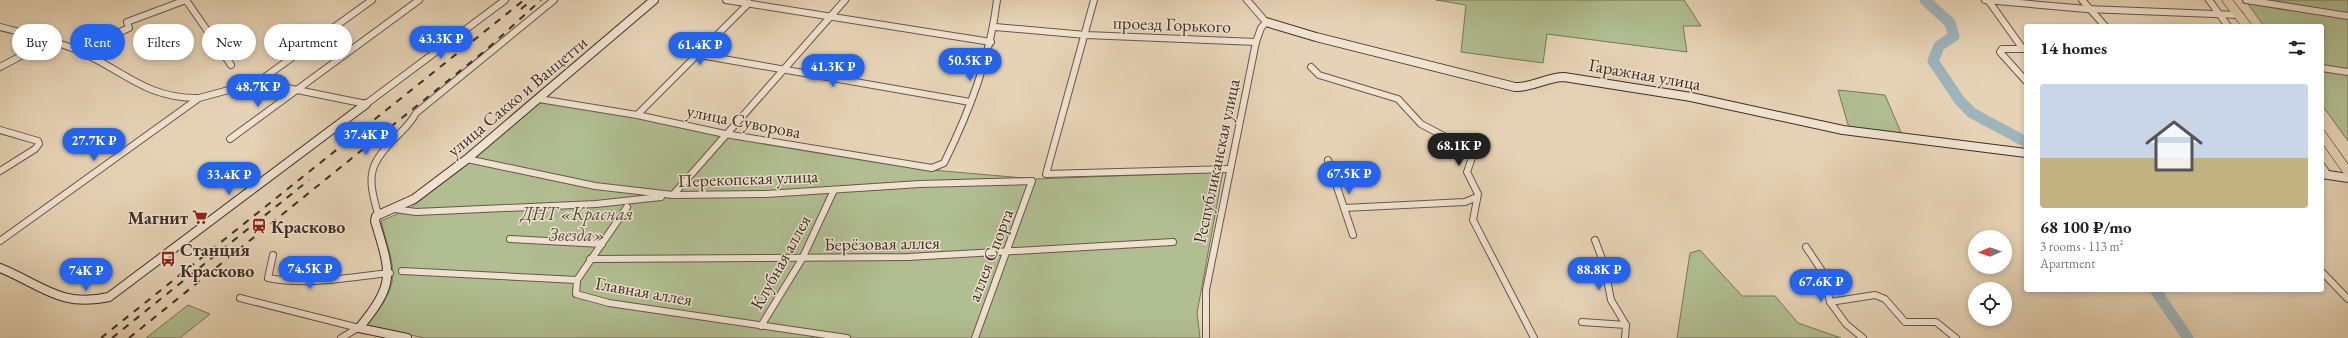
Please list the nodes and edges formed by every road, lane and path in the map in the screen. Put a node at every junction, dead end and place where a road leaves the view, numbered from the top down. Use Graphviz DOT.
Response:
graph roads {
  1 [pos="186,0"];
  2 [pos="372,0"];
  3 [pos="419,0"];
  4 [pos="505,0"];
  5 [pos="554,0"];
  6 [pos="654,0"];
  7 [pos="726,0"];
  8 [pos="845,0"];
  9 [pos="997,0"];
  10 [pos="1094,0"];
  11 [pos="1247,0"];
  12 [pos="1987,0"];
  13 [pos="2082,0"];
  14 [pos="2209,0"];
  15 [pos="2227,0"];
  16 [pos="2246,0"];
  17 [pos="749,3"];
  18 [pos="2087,9"];
  19 [pos="2219,13"];
  20 [pos="2240,15"];
  21 [pos="830,16"];
  22 [pos="2348,16"];
  23 [pos="1266,22"];
  24 [pos="2103,24"];
  25 [pos="2227,24"];
  26 [pos="2246,24"];
  27 [pos="0,27"];
  28 [pos="994,27"];
  29 [pos="12,30"];
  30 [pos="125,30"];
  31 [pos="1086,35"];
  32 [pos="991,42"];
  33 [pos="1256,42"];
  34 [pos="700,55"];
  35 [pos="13,60"];
  36 [pos="98,60"];
  37 [pos="231,65"];
  38 [pos="0,67"];
  39 [pos="1311,67"];
  40 [pos="2324,68"];
  41 [pos="782,70"];
  42 [pos="2347,72"];
  43 [pos="2024,79"];
  44 [pos="258,82"];
  45 [pos="296,90"];
  46 [pos="199,98"];
  47 [pos="539,99"];
  48 [pos="970,102"];
  49 [pos="366,104"];
  50 [pos="637,115"];
  51 [pos="0,130"];
  52 [pos="725,134"];
  53 [pos="2324,138"];
  54 [pos="230,139"];
  55 [pos="2024,152"];
  56 [pos="467,159"];
  57 [pos="1328,160"];
  58 [pos="1229,169"];
  59 [pos="0,172"];
  60 [pos="2348,172"];
  61 [pos="2325,175"];
  62 [pos="2348,178"];
  63 [pos="1032,181"];
  64 [pos="834,190"];
  65 [pos="673,195"];
  66 [pos="1477,197"];
  67 [pos="627,207"];
  68 [pos="1344,208"];
  69 [pos="395,209"];
  70 [pos="378,214"];
  71 [pos="1353,235"];
  72 [pos="510,238"];
  73 [pos="1595,240"];
  74 [pos="0,241"];
  75 [pos="1173,242"];
  76 [pos="602,244"];
  77 [pos="1806,247"];
  78 [pos="1006,253"];
  79 [pos="273,255"];
  80 [pos="802,259"];
  81 [pos="590,260"];
  82 [pos="0,268"];
  83 [pos="402,271"];
  84 [pos="390,273"];
  85 [pos="2324,274"];
  86 [pos="577,280"];
  87 [pos="240,298"];
  88 [pos="2348,299"];
  89 [pos="1830,302"];
  90 [pos="1582,322"];
  91 [pos="1626,325"];
  92 [pos="761,326"];
  93 [pos="359,328"];
  94 [pos="341,338"];
  95 [pos="407,338"];
  96 [pos="847,338"];
  97 [pos="975,338"];
  98 [pos="1206,338"];
  99 [pos="1534,338"];
  100 [pos="1625,338"];
  101 [pos="1863,338"];
  102 [pos="1956,338"];
  1 -- 30 [label="street"];
  1 -- 37 [label="street"];
  2 -- 44 [label="street"];
  3 -- 45 [label="street"];
  4 -- 49 [label="street"];
  5 -- 70 [label="street"];
  6 -- 47 [label="street, улица Сакко и Ванцетти"];
  7 -- 17 [label="street"];
  8 -- 21 [label="street"];
  9 -- 28 [label="street"];
  10 -- 31 [label="street"];
  11 -- 23 [label="street"];
  12 -- 18 [label="street"];
  12 -- 43 [label="street"];
  13 -- 18 [label="street"];
  14 -- 19 [label="street"];
  15 -- 20 [label="main road"];
  16 -- 22 [label="street"];
  17 -- 21 [label="street"];
  17 -- 34 [label="street"];
  18 -- 19 [label="street"];
  18 -- 24 [label="street"];
  19 -- 20 [label="street"];
  19 -- 25 [label="street"];
  20 -- 26 [label="main road"];
  21 -- 32 [label="street"];
  21 -- 41 [label="street"];
  23 -- 33 [label="street, Республиканская улица"];
  23 -- 55 [label="street, Гаражная улица"];
  27 -- 29 [label="street"];
  28 -- 31 [label="street, проезд Горького"];
  28 -- 32 [label="street"];
  31 -- 33 [label="street, проезд Горького"];
  31 -- 58 [label="street"];
  32 -- 48 [label="street"];
  33 -- 58 [label="street, Республиканская улица"];
  34 -- 41 [label="street"];
  34 -- 50 [label="street"];
  35 -- 38 [label="street"];
  36 -- 46 [label="street"];
  39 -- 66 [label="street"];
  40 -- 42 [label="street"];
  41 -- 48 [label="street"];
  41 -- 52 [label="street"];
  44 -- 45 [label="street"];
  44 -- 46 [label="street"];
  45 -- 49 [label="street"];
  45 -- 54 [label="street"];
  46 -- 74 [label="street"];
  47 -- 50 [label="street, улица Суворова"];
  47 -- 56 [label="street, улица Сакко и Ванцетти"];
  48 -- 52 [label="street, улица Суворова"];
  49 -- 82 [label="street"];
  50 -- 52 [label="street, улица Суворова"];
  51 -- 59 [label="street"];
  52 -- 65 [label="street"];
  53 -- 60 [label="main road"];
  56 -- 65 [label="street, Перекопская улица"];
  56 -- 69 [label="street, улица Сакко и Ванцетти"];
  57 -- 68 [label="street"];
  58 -- 98 [label="street, Республиканская улица"];
  61 -- 62 [label="street"];
  63 -- 64 [label="street, Перекопская улица"];
  63 -- 78 [label="street, аллея Спорта"];
  64 -- 65 [label="street, Перекопская улица"];
  64 -- 80 [label="street, Клубная аллея"];
  65 -- 69 [label="street"];
  66 -- 68 [label="street"];
  66 -- 99 [label="street"];
  67 -- 76 [label="street"];
  68 -- 71 [label="street"];
  69 -- 70 [label="street, улица Сакко и Ванцетти"];
  70 -- 84 [label="street"];
  72 -- 76 [label="street"];
  73 -- 91 [label="street"];
  75 -- 78 [label="street, Берёзовая аллея"];
  76 -- 81 [label="street"];
  77 -- 89 [label="street"];
  78 -- 80 [label="street, Берёзовая аллея"];
  78 -- 97 [label="street, аллея Спорта"];
  79 -- 84 [label="street"];
  80 -- 81 [label="street, Берёзовая аллея"];
  80 -- 92 [label="street, Клубная аллея"];
  81 -- 86 [label="street"];
  83 -- 86 [label="street, Главная аллея"];
  84 -- 93 [label="street"];
  85 -- 88 [label="street"];
  86 -- 92 [label="street, Главная аллея"];
  87 -- 93 [label="street"];
  89 -- 101 [label="street"];
  89 -- 102 [label="street"];
  90 -- 91 [label="street"];
  91 -- 100 [label="street"];
  92 -- 96 [label="street, Главная аллея"];
  93 -- 94 [label="street"];
  93 -- 95 [label="street"];
}
